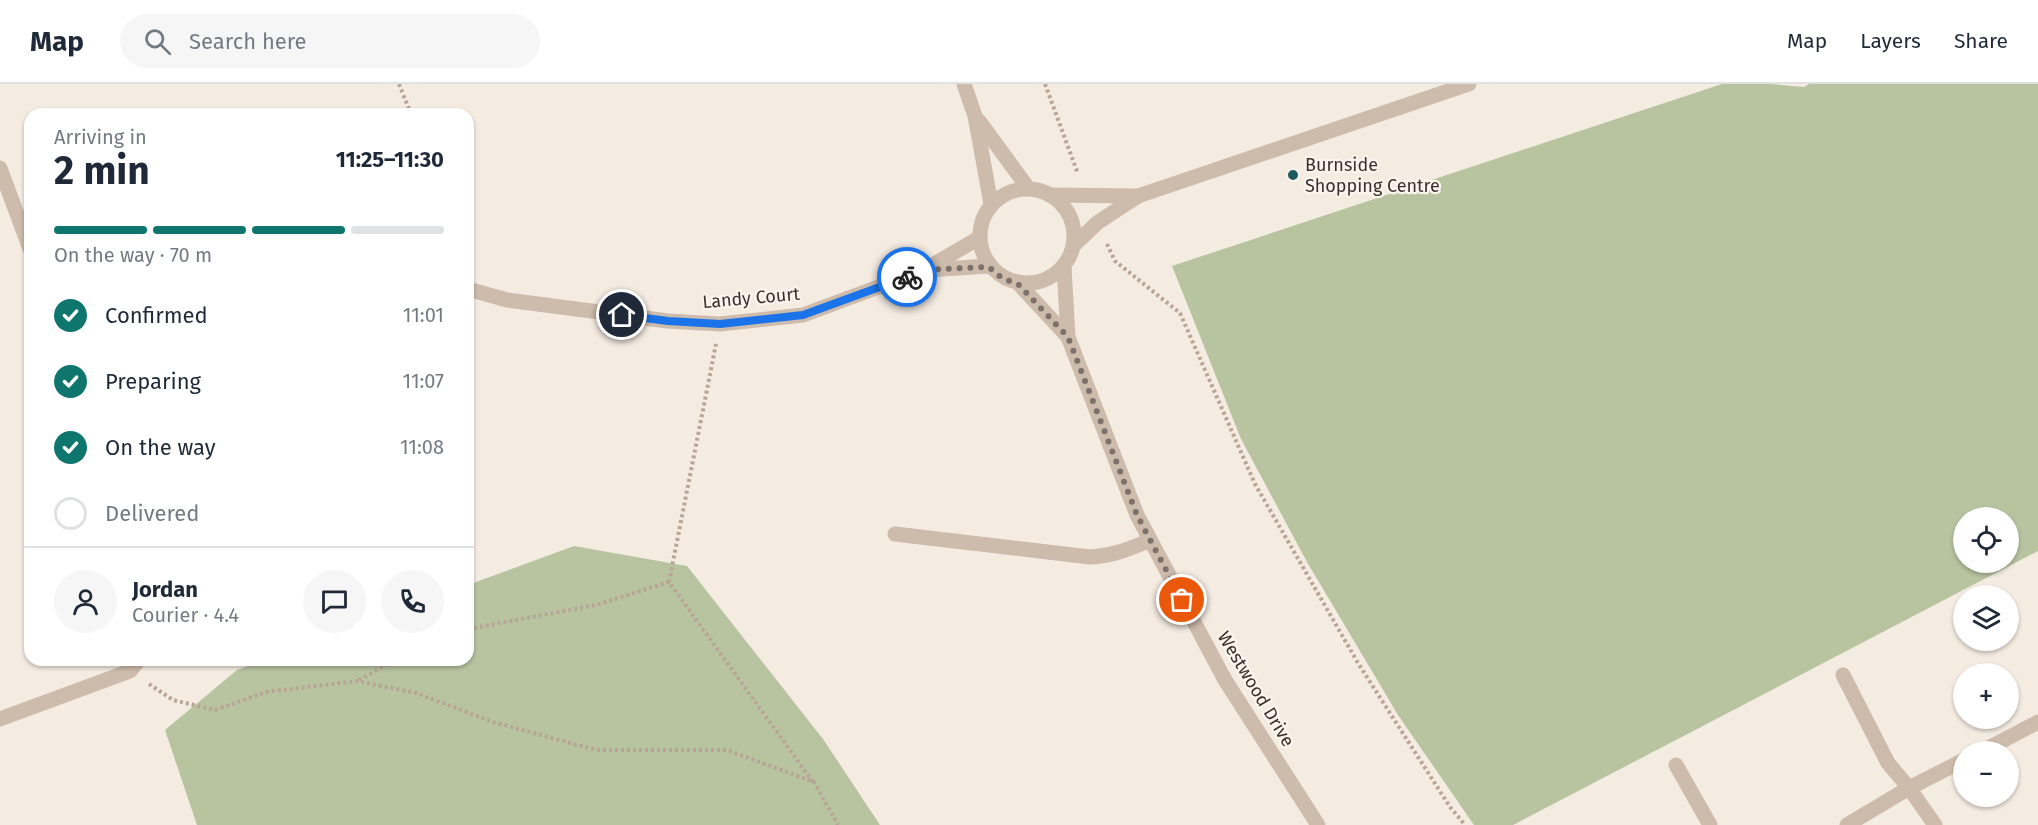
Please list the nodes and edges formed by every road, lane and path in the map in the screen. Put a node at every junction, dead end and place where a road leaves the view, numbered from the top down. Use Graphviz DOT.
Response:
graph roads {
  1 [pos="399,84"];
  2 [pos="964,84"];
  3 [pos="1045,84"];
  4 [pos="1469,84"];
  5 [pos="409,108"];
  6 [pos="975,116"];
  7 [pos="0,168"];
  8 [pos="1028,188"];
  9 [pos="1051,195"];
  10 [pos="1086,196"];
  11 [pos="1138,196"];
  12 [pos="991,204"];
  13 [pos="1096,223"];
  14 [pos="24,233"];
  15 [pos="979,238"];
  16 [pos="1074,245"];
  17 [pos="989,267"];
  18 [pos="1064,267"];
  19 [pos="924,270"];
  20 [pos="1018,284"];
  21 [pos="474,291"];
  22 [pos="720,324"];
  23 [pos="1068,337"];
  24 [pos="895,534"];
  25 [pos="1150,540"];
  26 [pos="669,582"];
  27 [pos="474,627"];
  28 [pos="132,666"];
  29 [pos="135,666"];
  30 [pos="384,666"];
  31 [pos="1843,675"];
  32 [pos="357,681"];
  33 [pos="0,719"];
  34 [pos="2038,722"];
  35 [pos="2002,741"];
  36 [pos="1676,765"];
  37 [pos="1953,766"];
  38 [pos="814,782"];
  39 [pos="1909,788"];
  40 [pos="838,825"];
  41 [pos="1318,825"];
  42 [pos="1465,825"];
  43 [pos="1710,825"];
  44 [pos="1847,825"];
  45 [pos="1935,825"];
  1 -- 5 [label="path"];
  2 -- 6 [label="street"];
  3 -- 10 [label="path"];
  4 -- 11 [label="street"];
  6 -- 8 [label="street"];
  6 -- 12 [label="street"];
  7 -- 14 [label="street"];
  8 -- 9 [label="street"];
  8 -- 12 [label="street"];
  9 -- 10 [label="street"];
  9 -- 16 [label="street"];
  10 -- 11 [label="street"];
  11 -- 13 [label="street"];
  12 -- 15 [label="street"];
  13 -- 16 [label="street"];
  13 -- 42 [label="path"];
  15 -- 17 [label="street"];
  15 -- 19 [label="street, Landy Court"];
  16 -- 18 [label="street"];
  17 -- 19 [label="street, Landy Court"];
  17 -- 20 [label="street"];
  18 -- 20 [label="street"];
  18 -- 23 [label="street, Westwood Drive"];
  19 -- 22 [label="street, Landy Court"];
  20 -- 23 [label="street, Westwood Drive"];
  21 -- 22 [label="street, Landy Court"];
  22 -- 26 [label="path"];
  23 -- 25 [label="street, Westwood Drive"];
  24 -- 25 [label="street"];
  25 -- 41 [label="street, Westwood Drive"];
  26 -- 27 [label="path"];
  26 -- 38 [label="path"];
  28 -- 33 [label="street"];
  29 -- 32 [label="path"];
  30 -- 32 [label="path"];
  31 -- 39 [label="street"];
  32 -- 38 [label="path"];
  34 -- 35 [label="street"];
  36 -- 43 [label="street"];
  37 -- 39 [label="street"];
  38 -- 40 [label="path"];
  39 -- 44 [label="street"];
  39 -- 45 [label="street"];
}
